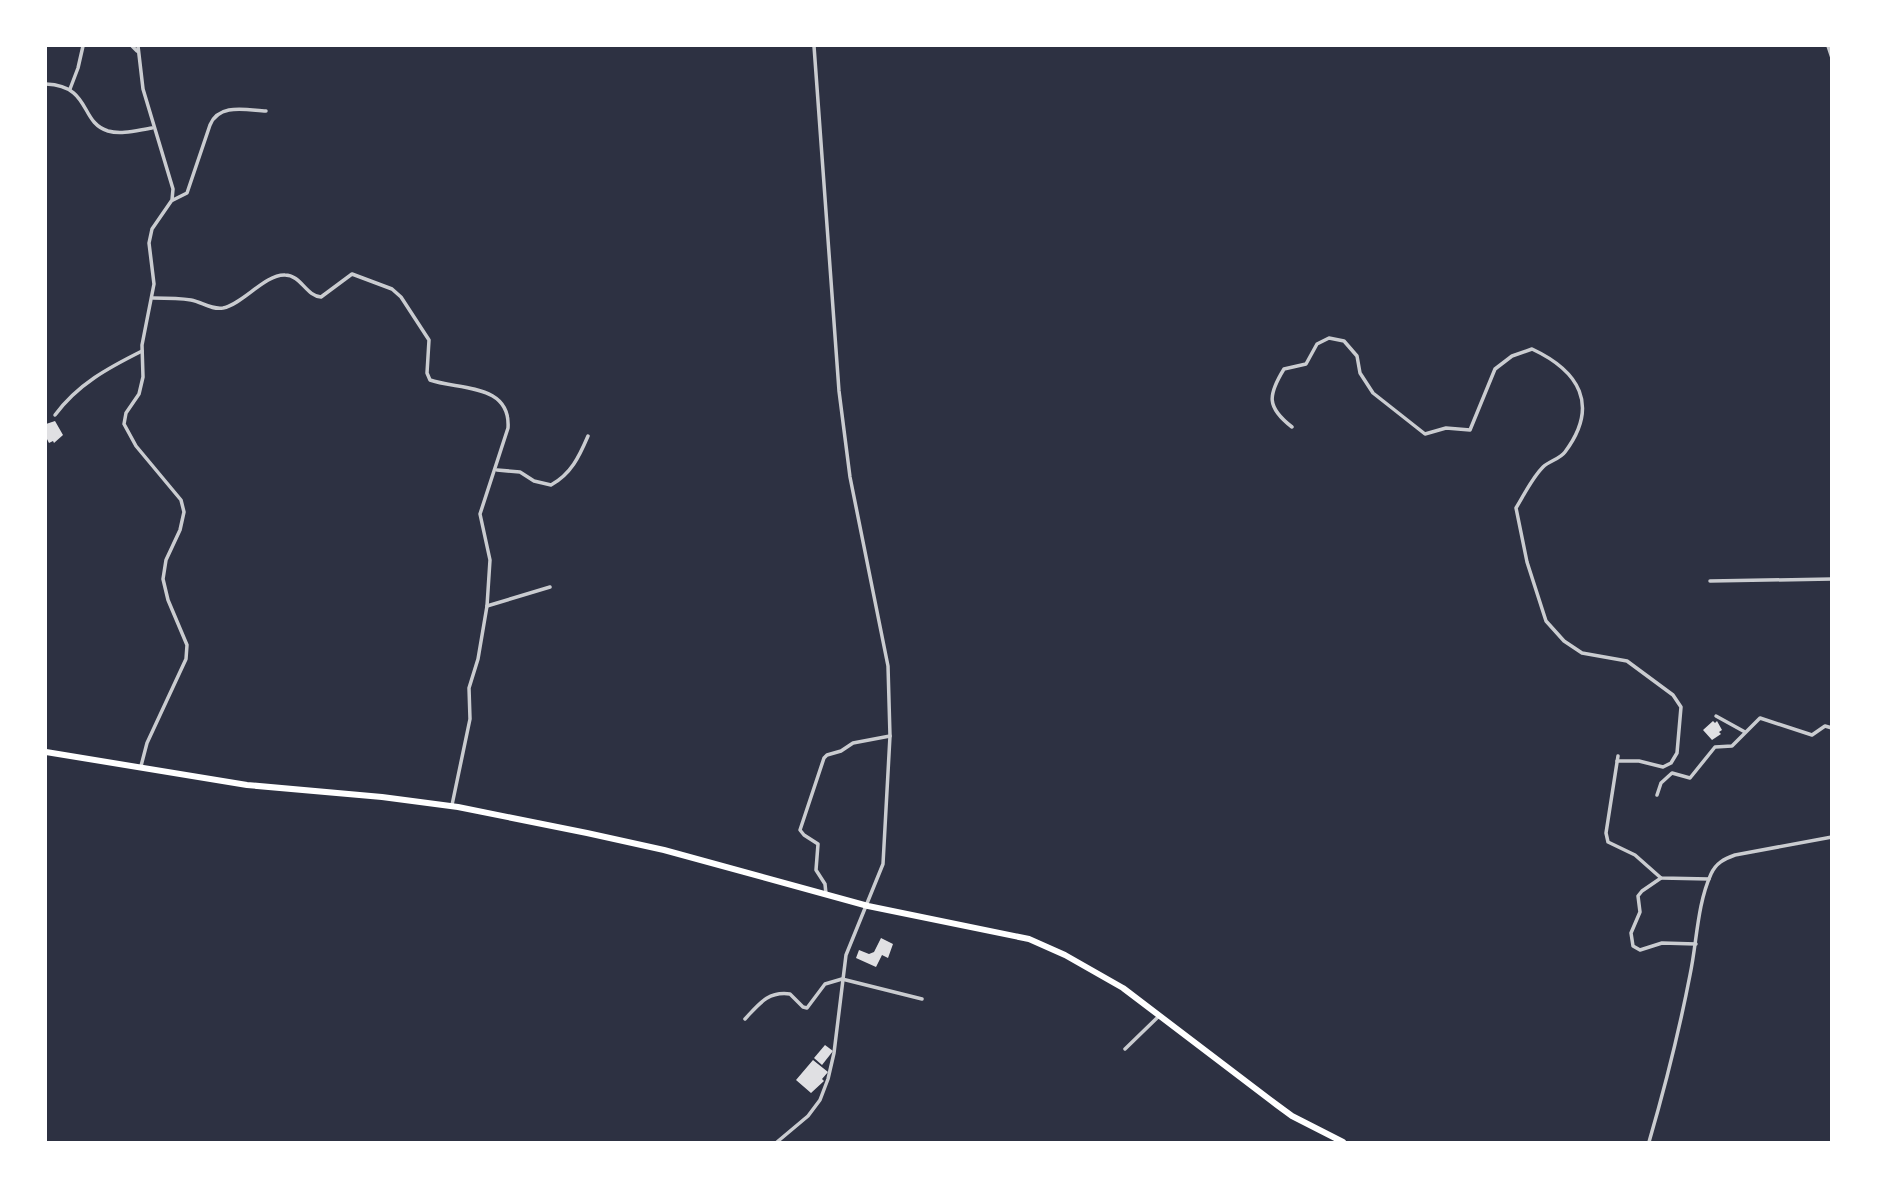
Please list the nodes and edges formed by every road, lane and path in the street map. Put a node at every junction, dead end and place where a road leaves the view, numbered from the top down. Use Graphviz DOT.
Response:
graph roads {
  1 [pos="83,46"];
  2 [pos="132,46"];
  3 [pos="138,46"];
  4 [pos="814,46"];
  5 [pos="1828,46"];
  6 [pos="137,51"];
  7 [pos="1832,58"];
  8 [pos="46,84"];
  9 [pos="71,89"];
  10 [pos="266,111"];
  11 [pos="153,128"];
  12 [pos="172,200"];
  13 [pos="153,298"];
  14 [pos="142,351"];
  15 [pos="55,415"];
  16 [pos="1292,427"];
  17 [pos="588,436"];
  18 [pos="496,470"];
  19 [pos="1832,579"];
  20 [pos="1710,581"];
  21 [pos="550,587"];
  22 [pos="486,606"];
  23 [pos="1716,716"];
  24 [pos="1832,728"];
  25 [pos="1745,732"];
  26 [pos="890,736"];
  27 [pos="46,752"];
  28 [pos="140,768"];
  29 [pos="1657,795"];
  30 [pos="452,806"];
  31 [pos="1832,837"];
  32 [pos="1661,878"];
  33 [pos="1709,879"];
  34 [pos="826,896"];
  35 [pos="867,906"];
  36 [pos="1696,944"];
  37 [pos="842,979"];
  38 [pos="922,999"];
  39 [pos="1160,1015"];
  40 [pos="745,1019"];
  41 [pos="1125,1049"];
  42 [pos="777,1143"];
  43 [pos="1343,1143"];
  44 [pos="1649,1143"];
  1 -- 9 [label="street"];
  2 -- 6 [label="street"];
  3 -- 6 [label="street"];
  4 -- 26 [label="street"];
  5 -- 7 [label="street"];
  6 -- 11 [label="street"];
  8 -- 9 [label="street"];
  9 -- 11 [label="street"];
  10 -- 12 [label="street"];
  11 -- 12 [label="street"];
  12 -- 13 [label="street"];
  13 -- 14 [label="street"];
  13 -- 18 [label="street"];
  14 -- 15 [label="street"];
  14 -- 28 [label="street"];
  16 -- 32 [label="street"];
  17 -- 18 [label="street"];
  18 -- 22 [label="street"];
  19 -- 20 [label="street"];
  21 -- 22 [label="street"];
  22 -- 30 [label="street"];
  23 -- 25 [label="street"];
  24 -- 25 [label="street"];
  25 -- 29 [label="street"];
  26 -- 34 [label="street"];
  26 -- 35 [label="street"];
  27 -- 28 [label="highway"];
  28 -- 30 [label="highway"];
  30 -- 34 [label="highway"];
  31 -- 33 [label="street"];
  32 -- 33 [label="street"];
  32 -- 36 [label="street"];
  33 -- 36 [label="street"];
  34 -- 35 [label="highway"];
  35 -- 37 [label="street"];
  35 -- 39 [label="highway"];
  36 -- 44 [label="street"];
  37 -- 38 [label="street"];
  37 -- 40 [label="street"];
  37 -- 42 [label="street"];
  39 -- 41 [label="street"];
  39 -- 43 [label="highway"];
}
